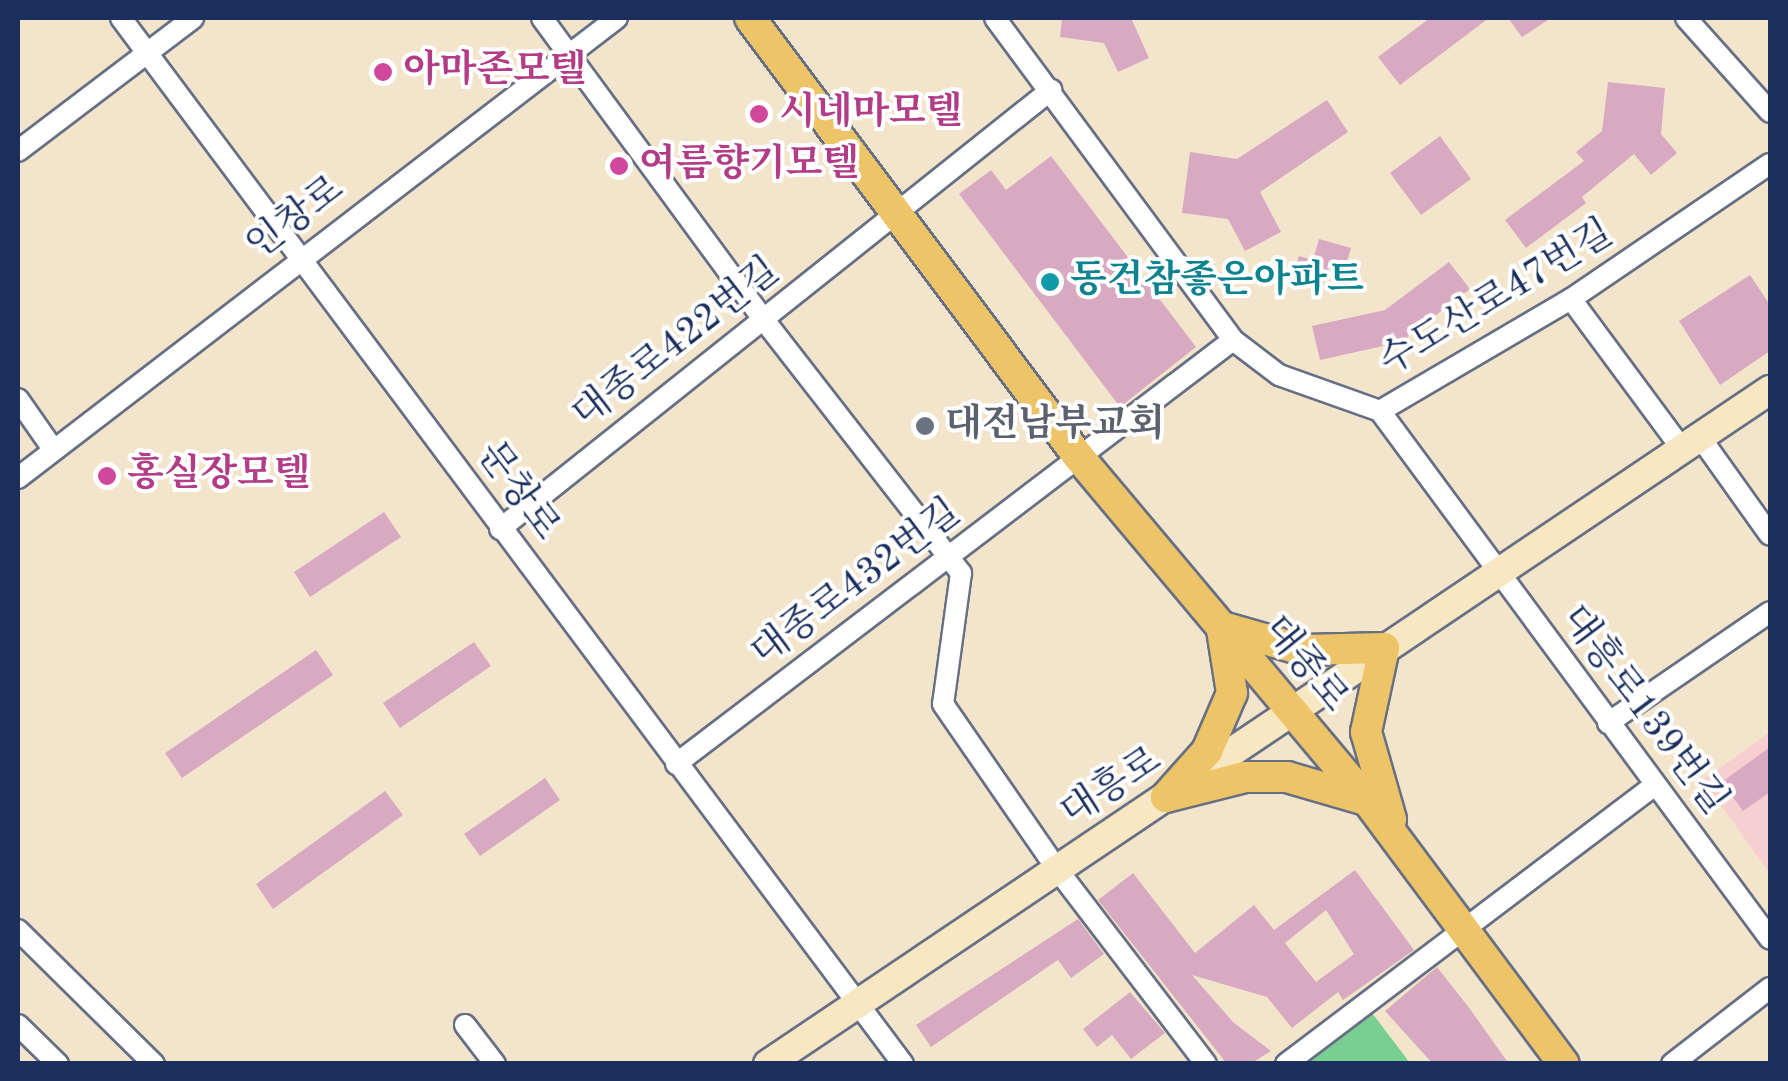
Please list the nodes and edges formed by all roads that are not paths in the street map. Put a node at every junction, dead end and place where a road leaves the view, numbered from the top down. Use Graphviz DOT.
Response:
graph roads {
  1 [pos="121,18"];
  2 [pos="194,18"];
  3 [pos="542,18"];
  4 [pos="618,18"];
  5 [pos="750,18"];
  6 [pos="994,18"];
  7 [pos="1686,18"];
  8 [pos="148,52"];
  9 [pos="569,54"];
  10 [pos="1051,90"];
  11 [pos="1770,112"];
  12 [pos="18,151"];
  13 [pos="1770,164"];
  14 [pos="897,214"];
  15 [pos="300,261"];
  16 [pos="1571,299"];
  17 [pos="764,320"];
  18 [pos="1234,340"];
  19 [pos="1770,390"];
  20 [pos="18,399"];
  21 [pos="1380,411"];
  22 [pos="1691,443"];
  23 [pos="53,449"];
  24 [pos="1078,456"];
  25 [pos="18,478"];
  26 [pos="500,529"];
  27 [pos="1770,535"];
  28 [pos="950,559"];
  29 [pos="1496,573"];
  30 [pos="1770,612"];
  31 [pos="1222,627"];
  32 [pos="1384,648"];
  33 [pos="1292,716"];
  34 [pos="1608,723"];
  35 [pos="676,764"];
  36 [pos="1655,785"];
  37 [pos="1166,797"];
  38 [pos="1367,800"];
  39 [pos="1401,843"];
  40 [pos="1057,869"];
  41 [pos="18,930"];
  42 [pos="1463,930"];
  43 [pos="1770,939"];
  44 [pos="1770,988"];
  45 [pos="860,1005"];
  46 [pos="465,1025"];
  47 [pos="18,1026"];
  48 [pos="58,1064"];
  49 [pos="154,1064"];
  50 [pos="495,1064"];
  51 [pos="768,1064"];
  52 [pos="903,1064"];
  53 [pos="1206,1064"];
  54 [pos="1286,1064"];
  55 [pos="1564,1064"];
  56 [pos="1672,1064"];
  1 -- 8 [label="street, 문창로"];
  2 -- 8 [label="street"];
  3 -- 9 [label="street"];
  4 -- 9 [label="street, 인창로"];
  5 -- 14 [label="main road, 대종로"];
  6 -- 10 [label="street, 수도산로47번길"];
  7 -- 11 [label="street"];
  8 -- 12 [label="street"];
  8 -- 15 [label="street, 문창로"];
  9 -- 15 [label="street, 인창로"];
  9 -- 17 [label="street"];
  10 -- 14 [label="street"];
  10 -- 18 [label="street, 수도산로47번길"];
  13 -- 16 [label="street, 수도산로47번길"];
  14 -- 17 [label="street, 대종로422번길"];
  14 -- 24 [label="main road, 대종로"];
  15 -- 23 [label="street, 인창로"];
  15 -- 26 [label="street, 문창로"];
  16 -- 21 [label="street, 수도산로47번길"];
  16 -- 22 [label="street"];
  17 -- 26 [label="street, 대종로422번길"];
  17 -- 28 [label="street"];
  18 -- 21 [label="street, 수도산로47번길"];
  18 -- 24 [label="street"];
  19 -- 22 [label="main road, 대흥로"];
  20 -- 23 [label="street"];
  21 -- 29 [label="street"];
  22 -- 27 [label="street"];
  22 -- 29 [label="main road, 대흥로"];
  23 -- 25 [label="street, 인창로"];
  24 -- 28 [label="street, 대종로432번길"];
  24 -- 31 [label="main road, 대종로"];
  26 -- 35 [label="street, 문창로"];
  28 -- 35 [label="street, 대종로432번길"];
  28 -- 40 [label="street"];
  29 -- 32 [label="main road, 대흥로"];
  29 -- 34 [label="street, 대흥로139번길"];
  30 -- 34 [label="street"];
  31 -- 32 [label="main road"];
  31 -- 33 [label="main road, 대종로"];
  31 -- 37 [label="main road"];
  32 -- 33 [label="main road, 대흥로"];
  32 -- 39 [label="main road"];
  33 -- 37 [label="main road, 대흥로"];
  33 -- 38 [label="main road, 대종로"];
  34 -- 36 [label="street, 대흥로139번길"];
  35 -- 45 [label="street, 문창로"];
  36 -- 42 [label="street"];
  36 -- 43 [label="street, 대흥로139번길"];
  37 -- 38 [label="main road"];
  37 -- 40 [label="main road, 대흥로"];
  38 -- 39 [label="main road, 대종로"];
  39 -- 42 [label="main road, 대종로"];
  40 -- 45 [label="main road, 대흥로"];
  40 -- 53 [label="street"];
  41 -- 49 [label="street"];
  42 -- 54 [label="street"];
  42 -- 55 [label="main road, 대종로"];
  44 -- 56 [label="street"];
  45 -- 51 [label="main road, 대흥로"];
  45 -- 52 [label="street, 문창로"];
  46 -- 50 [label="street"];
  47 -- 48 [label="street"];
}
